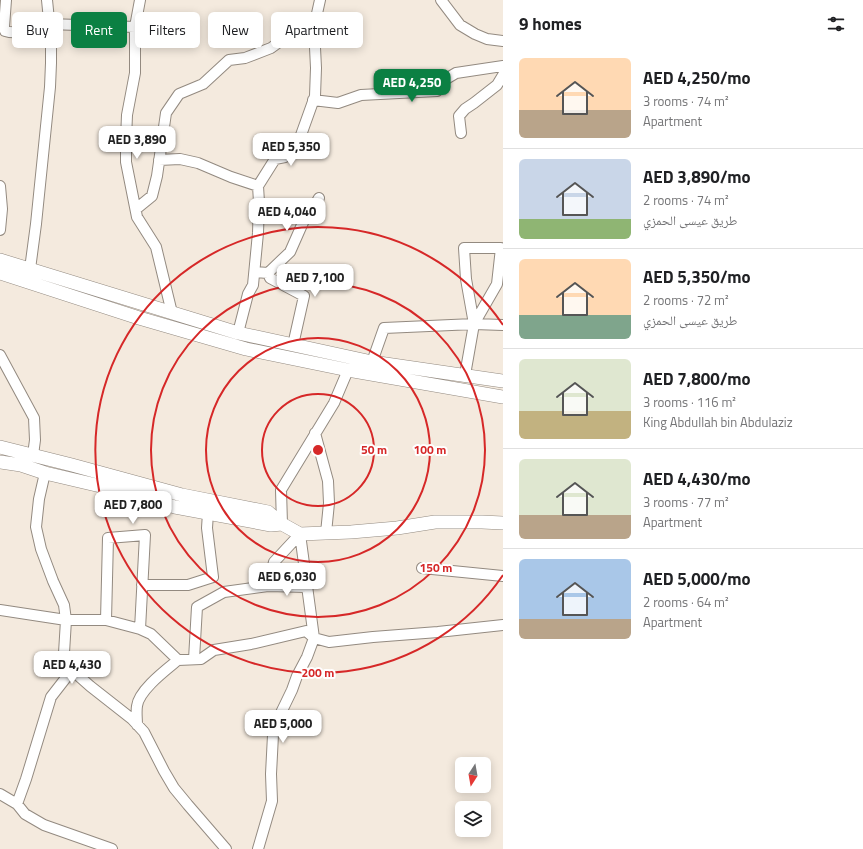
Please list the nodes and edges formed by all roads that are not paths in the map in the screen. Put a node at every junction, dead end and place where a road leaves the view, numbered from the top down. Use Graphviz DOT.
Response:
graph roads {
  1 [pos="6,0"];
  2 [pos="47,0"];
  3 [pos="140,0"];
  4 [pos="320,0"];
  5 [pos="441,0"];
  6 [pos="48,12"];
  7 [pos="138,12"];
  8 [pos="317,12"];
  9 [pos="135,27"];
  10 [pos="63,29"];
  11 [pos="12,32"];
  12 [pos="503,41"];
  13 [pos="51,48"];
  14 [pos="271,48"];
  15 [pos="315,48"];
  16 [pos="503,66"];
  17 [pos="503,75"];
  18 [pos="313,100"];
  19 [pos="461,133"];
  20 [pos="159,160"];
  21 [pos="0,186"];
  22 [pos="258,186"];
  23 [pos="319,198"];
  24 [pos="136,209"];
  25 [pos="0,230"];
  26 [pos="0,260"];
  27 [pos="30,269"];
  28 [pos="255,272"];
  29 [pos="0,273"];
  30 [pos="268,273"];
  31 [pos="172,313"];
  32 [pos="474,324"];
  33 [pos="503,325"];
  34 [pos="238,333"];
  35 [pos="293,345"];
  36 [pos="0,355"];
  37 [pos="372,362"];
  38 [pos="348,364"];
  39 [pos="465,375"];
  40 [pos="503,381"];
  41 [pos="503,397"];
  42 [pos="315,433"];
  43 [pos="0,447"];
  44 [pos="32,455"];
  45 [pos="0,462"];
  46 [pos="45,473"];
  47 [pos="208,513"];
  48 [pos="503,515"];
  49 [pos="482,522"];
  50 [pos="503,523"];
  51 [pos="282,524"];
  52 [pos="326,533"];
  53 [pos="300,534"];
  54 [pos="422,568"];
  55 [pos="503,576"];
  56 [pos="213,578"];
  57 [pos="142,585"];
  58 [pos="268,586"];
  59 [pos="307,587"];
  60 [pos="224,592"];
  61 [pos="0,610"];
  62 [pos="66,620"];
  63 [pos="106,620"];
  64 [pos="503,625"];
  65 [pos="140,629"];
  66 [pos="314,638"];
  67 [pos="194,659"];
  68 [pos="178,660"];
  69 [pos="72,670"];
  70 [pos="137,725"];
  71 [pos="1,796"];
  72 [pos="17,804"];
  73 [pos="112,849"];
  74 [pos="226,849"];
  75 [pos="258,849"];
  1 -- 11 [label="street"];
  2 -- 6 [label="street"];
  3 -- 7 [label="street"];
  4 -- 8 [label="street"];
  5 -- 12 [label="street"];
  9 -- 10 [label="street"];
  9 -- 24 [label="street"];
  13 -- 27 [label="street"];
  14 -- 20 [label="street"];
  15 -- 18 [label="street"];
  16 -- 18 [label="street"];
  17 -- 19 [label="street"];
  18 -- 22 [label="street"];
  20 -- 22 [label="street"];
  20 -- 24 [label="street"];
  21 -- 25 [label="street"];
  22 -- 28 [label="street"];
  23 -- 30 [label="street"];
  24 -- 31 [label="street"];
  26 -- 27 [label="main road"];
  27 -- 31 [label="main road"];
  28 -- 30 [label="street"];
  28 -- 34 [label="street"];
  29 -- 38 [label="main road"];
  30 -- 35 [label="street"];
  31 -- 34 [label="main road"];
  32 -- 32 [label="street"];
  32 -- 33 [label="street"];
  32 -- 37 [label="street"];
  32 -- 39 [label="street"];
  34 -- 35 [label="main road"];
  35 -- 38 [label="main road"];
  36 -- 44 [label="street"];
  37 -- 38 [label="main road"];
  37 -- 39 [label="main road"];
  38 -- 41 [label="main road"];
  38 -- 42 [label="street"];
  39 -- 40 [label="main road"];
  42 -- 51 [label="street"];
  42 -- 52 [label="street"];
  43 -- 44 [label="main road"];
  44 -- 51 [label="main road"];
  45 -- 46 [label="main road"];
  46 -- 47 [label="main road"];
  46 -- 62 [label="street"];
  47 -- 51 [label="main road"];
  47 -- 56 [label="street"];
  48 -- 49 [label="main road"];
  49 -- 50 [label="main road"];
  49 -- 52 [label="main road"];
  51 -- 53 [label="main road"];
  52 -- 53 [label="main road"];
  53 -- 58 [label="street"];
  53 -- 59 [label="street"];
  54 -- 55 [label="street"];
  56 -- 57 [label="street"];
  56 -- 60 [label="street"];
  57 -- 63 [label="street"];
  57 -- 65 [label="street"];
  58 -- 59 [label="street"];
  58 -- 60 [label="street"];
  59 -- 66 [label="street"];
  60 -- 67 [label="street"];
  61 -- 62 [label="street"];
  62 -- 63 [label="street"];
  62 -- 69 [label="street"];
  63 -- 65 [label="street"];
  64 -- 66 [label="street"];
  65 -- 68 [label="street"];
  66 -- 67 [label="street"];
  66 -- 75 [label="street"];
  67 -- 68 [label="street"];
  68 -- 70 [label="street"];
  69 -- 70 [label="street"];
  69 -- 72 [label="street"];
  70 -- 74 [label="street"];
  71 -- 72 [label="street"];
  72 -- 73 [label="street"];
}
